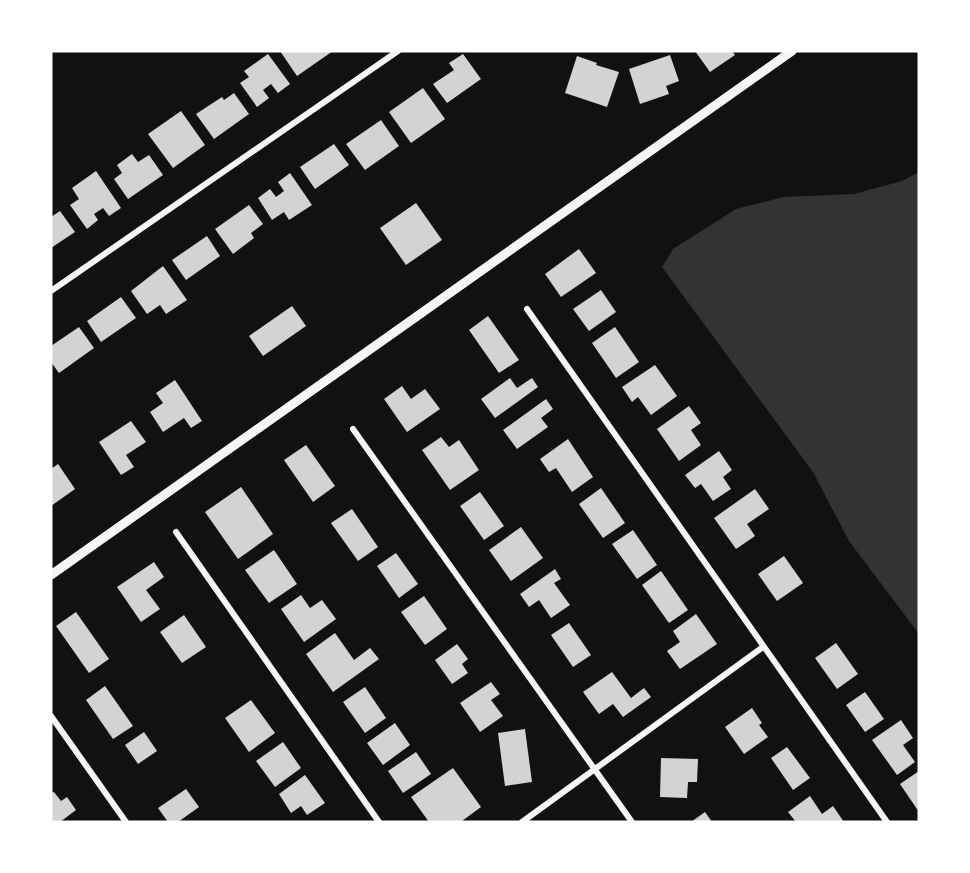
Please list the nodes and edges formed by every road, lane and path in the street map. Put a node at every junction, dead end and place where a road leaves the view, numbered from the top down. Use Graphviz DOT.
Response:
graph roads {
  1 [pos="398,51"];
  2 [pos="792,51"];
  3 [pos="51,291"];
  4 [pos="527,309"];
  5 [pos="353,429"];
  6 [pos="176,532"];
  7 [pos="51,575"];
  8 [pos="763,647"];
  9 [pos="51,716"];
  10 [pos="595,770"];
  11 [pos="126,822"];
  12 [pos="379,822"];
  13 [pos="522,822"];
  14 [pos="632,822"];
  15 [pos="887,822"];
  1 -- 3 [label="street"];
  2 -- 7 [label="street"];
  4 -- 8 [label="street"];
  5 -- 10 [label="street"];
  6 -- 12 [label="street"];
  8 -- 10 [label="street"];
  8 -- 15 [label="street"];
  9 -- 11 [label="street"];
  10 -- 13 [label="street"];
  10 -- 14 [label="street"];
}
